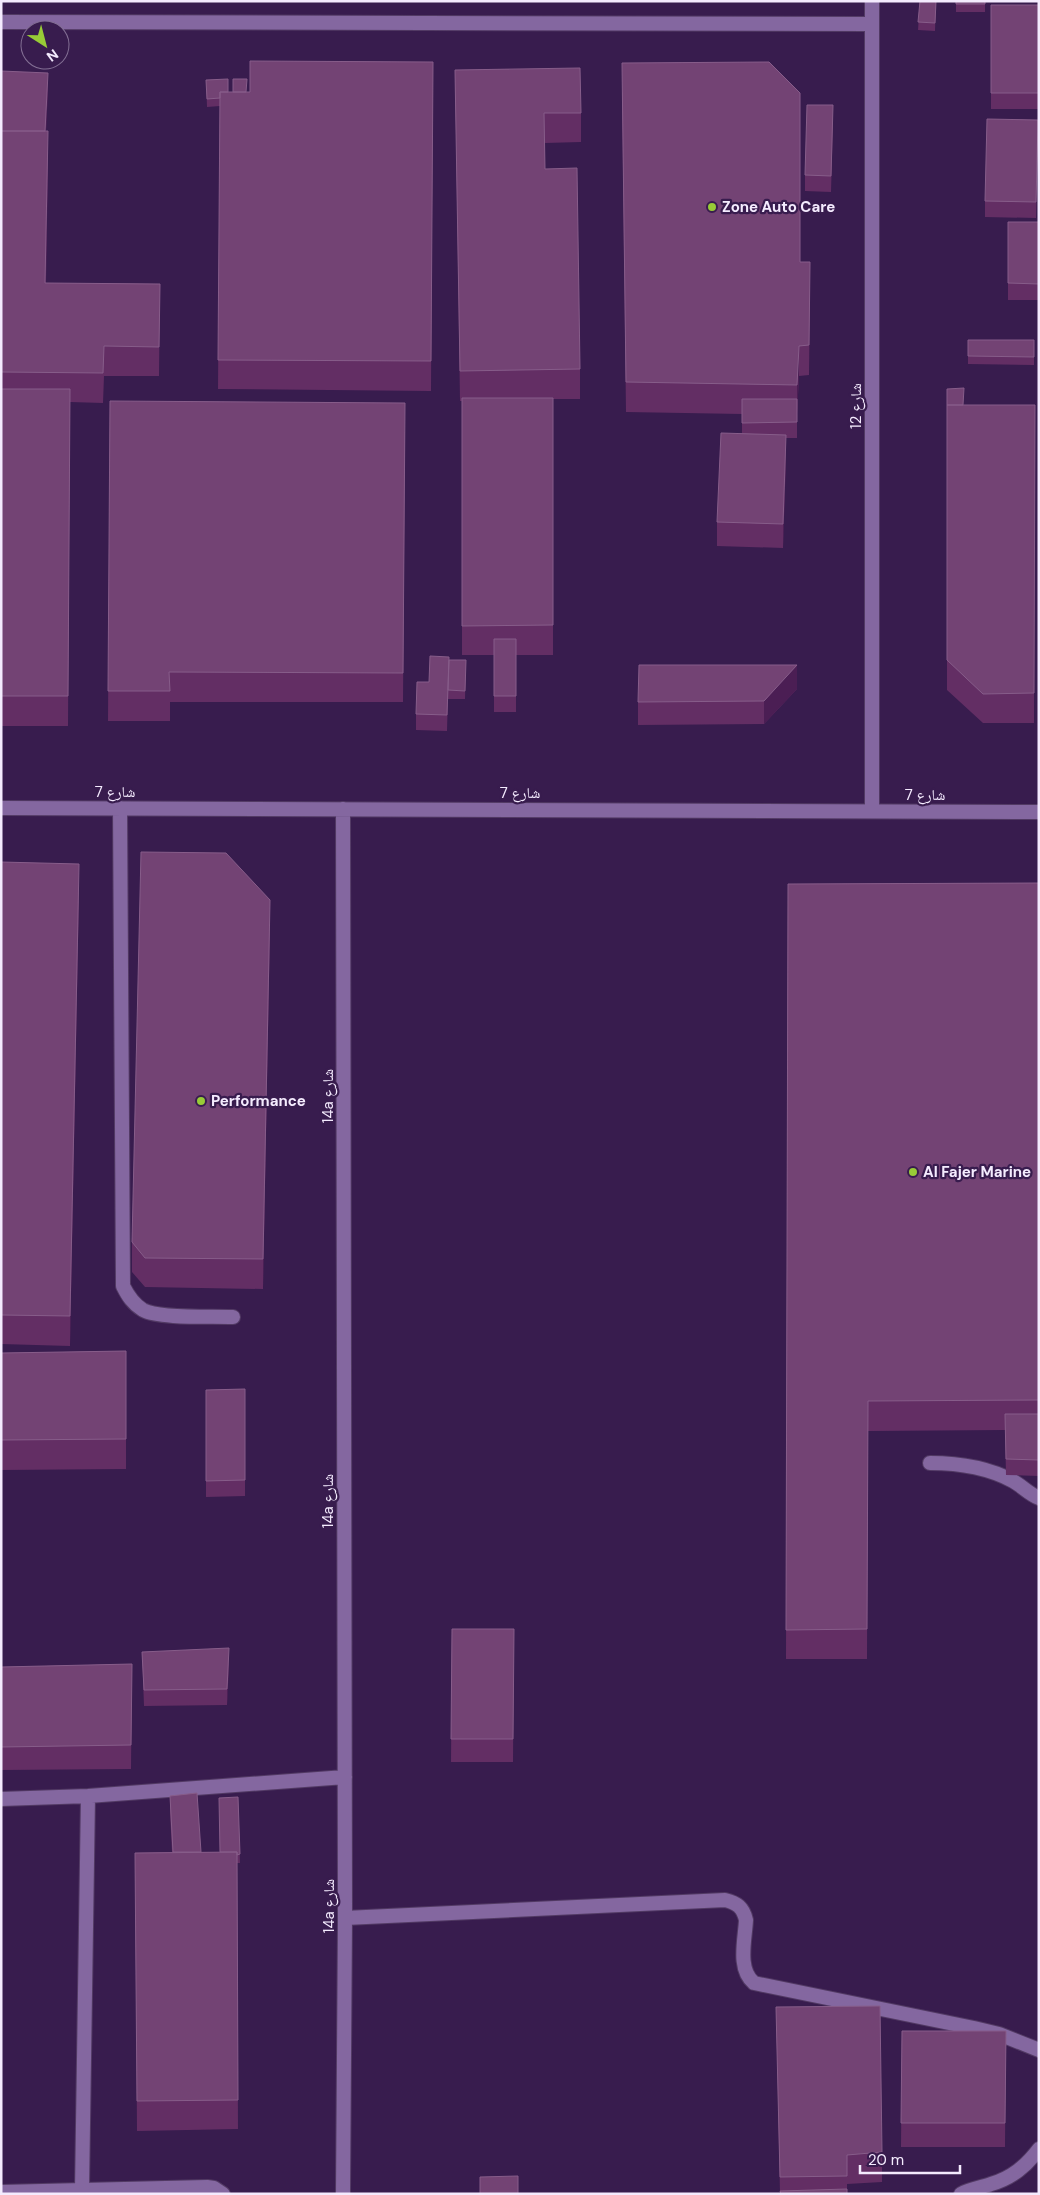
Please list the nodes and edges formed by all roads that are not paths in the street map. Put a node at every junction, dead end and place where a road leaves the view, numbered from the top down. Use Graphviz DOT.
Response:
graph roads {
  1 [pos="872,1"];
  2 [pos="1,22"];
  3 [pos="872,24"];
  4 [pos="1,808"];
  5 [pos="120,808"];
  6 [pos="343,809"];
  7 [pos="872,811"];
  8 [pos="1039,812"];
  9 [pos="233,1317"];
  10 [pos="930,1463"];
  11 [pos="1039,1498"];
  12 [pos="345,1777"];
  13 [pos="88,1796"];
  14 [pos="1,1799"];
  15 [pos="345,1918"];
  16 [pos="1039,2050"];
  17 [pos="1039,2149"];
  18 [pos="82,2190"];
  19 [pos="186,2190"];
  20 [pos="141,2191"];
  21 [pos="1,2192"];
  22 [pos="223,2194"];
  23 [pos="343,2194"];
  24 [pos="961,2194"];
  1 -- 3 [label="lane, شارع 12"];
  2 -- 3 [label="lane"];
  3 -- 7 [label="lane, شارع 12"];
  4 -- 5 [label="lane, شارع 7"];
  5 -- 6 [label="lane, شارع 7"];
  5 -- 9 [label="lane"];
  6 -- 7 [label="lane, شارع 7"];
  6 -- 12 [label="lane, 14a شارع"];
  7 -- 8 [label="lane, شارع 7"];
  10 -- 11 [label="lane"];
  12 -- 13 [label="lane"];
  12 -- 15 [label="lane, 14a شارع"];
  13 -- 14 [label="lane"];
  13 -- 18 [label="lane"];
  15 -- 16 [label="lane"];
  15 -- 23 [label="lane, 14a شارع"];
  17 -- 24 [label="lane"];
  18 -- 20 [label="lane"];
  18 -- 21 [label="lane"];
  19 -- 20 [label="lane"];
  19 -- 22 [label="lane"];
}
